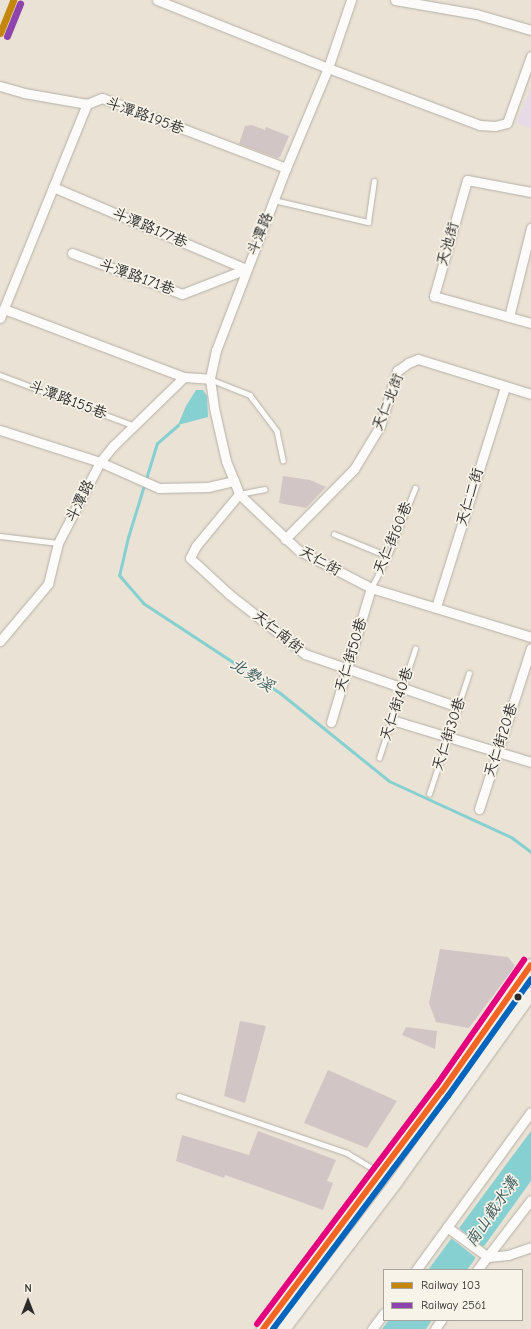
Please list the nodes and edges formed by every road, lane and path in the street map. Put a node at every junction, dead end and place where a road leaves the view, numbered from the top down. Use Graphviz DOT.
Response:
graph roads {
  1 [pos="157,0"];
  2 [pos="351,0"];
  3 [pos="395,0"];
  4 [pos="531,30"];
  5 [pos="531,56"];
  6 [pos="328,68"];
  7 [pos="0,86"];
  8 [pos="87,104"];
  9 [pos="286,168"];
  10 [pos="374,181"];
  11 [pos="53,187"];
  12 [pos="531,192"];
  13 [pos="274,200"];
  14 [pos="531,228"];
  15 [pos="72,254"];
  16 [pos="246,269"];
  17 [pos="4,309"];
  18 [pos="508,317"];
  19 [pos="0,318"];
  20 [pos="531,323"];
  21 [pos="0,375"];
  22 [pos="184,377"];
  23 [pos="210,379"];
  24 [pos="504,387"];
  25 [pos="531,394"];
  26 [pos="135,426"];
  27 [pos="0,430"];
  28 [pos="283,460"];
  29 [pos="100,462"];
  30 [pos="234,481"];
  31 [pos="415,488"];
  32 [pos="265,489"];
  33 [pos="239,494"];
  34 [pos="334,534"];
  35 [pos="0,536"];
  36 [pos="285,539"];
  37 [pos="58,543"];
  38 [pos="388,556"];
  39 [pos="371,588"];
  40 [pos="436,607"];
  41 [pos="531,637"];
  42 [pos="0,641"];
  43 [pos="531,648"];
  44 [pos="415,649"];
  45 [pos="347,670"];
  46 [pos="469,673"];
  47 [pos="402,687"];
  48 [pos="458,707"];
  49 [pos="392,720"];
  50 [pos="331,722"];
  51 [pos="446,738"];
  52 [pos="498,752"];
  53 [pos="380,758"];
  54 [pos="531,762"];
  55 [pos="429,794"];
  56 [pos="479,810"];
  57 [pos="530,971"];
  58 [pos="531,994"];
  59 [pos="179,1096"];
  60 [pos="531,1112"];
  61 [pos="381,1173"];
  62 [pos="531,1200"];
  63 [pos="447,1227"];
  64 [pos="531,1247"];
  65 [pos="318,1254"];
  66 [pos="488,1257"];
  67 [pos="333,1264"];
  68 [pos="417,1269"];
  69 [pos="478,1269"];
  70 [pos="383,1314"];
  71 [pos="374,1328"];
  72 [pos="263,1329"];
  73 [pos="284,1329"];
  74 [pos="364,1329"];
  1 -- 6 [label="street"];
  2 -- 6 [label="street, 斗潭路"];
  3 -- 4 [label="street"];
  5 -- 6 [label="street"];
  6 -- 9 [label="street, 斗潭路"];
  7 -- 8 [label="street, 斗潭路195巷"];
  8 -- 9 [label="street, 斗潭路195巷"];
  8 -- 11 [label="street"];
  9 -- 13 [label="street, 斗潭路"];
  10 -- 13 [label="lane"];
  11 -- 16 [label="street, 斗潭路177巷"];
  11 -- 17 [label="street"];
  12 -- 18 [label="street, 天池街"];
  13 -- 16 [label="street, 斗潭路"];
  14 -- 18 [label="street"];
  15 -- 16 [label="street, 斗潭路171巷"];
  16 -- 23 [label="street, 斗潭路"];
  17 -- 19 [label="street"];
  17 -- 22 [label="street"];
  18 -- 20 [label="street, 天池街"];
  21 -- 26 [label="lane, 斗潭路155巷"];
  22 -- 23 [label="street"];
  22 -- 26 [label="street, 斗潭路"];
  23 -- 28 [label="lane"];
  23 -- 30 [label="street, 天仁街"];
  24 -- 25 [label="street, 天仁北街"];
  24 -- 36 [label="street, 天仁北街"];
  24 -- 40 [label="street, 天仁二街"];
  26 -- 29 [label="street, 斗潭路"];
  27 -- 29 [label="street"];
  29 -- 30 [label="street"];
  29 -- 37 [label="street, 斗潭路"];
  30 -- 33 [label="street, 天仁街"];
  31 -- 38 [label="lane, 天仁街60巷"];
  32 -- 33 [label="lane"];
  33 -- 36 [label="street, 天仁街"];
  33 -- 45 [label="street, 天仁南街"];
  34 -- 38 [label="lane"];
  35 -- 37 [label="lane"];
  36 -- 39 [label="street, 天仁街"];
  37 -- 42 [label="street, 斗潭路"];
  38 -- 39 [label="lane, 天仁街60巷"];
  39 -- 40 [label="street, 天仁街"];
  39 -- 45 [label="street, 天仁街50巷"];
  40 -- 41 [label="street, 天仁街"];
  43 -- 52 [label="street, 天仁街20巷"];
  44 -- 47 [label="lane, 天仁街40巷"];
  45 -- 47 [label="street, 天仁南街"];
  45 -- 50 [label="street, 天仁街50巷"];
  46 -- 48 [label="lane, 天仁街30巷"];
  47 -- 48 [label="street, 天仁南街"];
  47 -- 49 [label="lane, 天仁街40巷"];
  48 -- 51 [label="lane, 天仁街30巷"];
  49 -- 51 [label="street"];
  49 -- 53 [label="lane, 天仁街40巷"];
  51 -- 52 [label="street"];
  51 -- 55 [label="lane, 天仁街30巷"];
  52 -- 54 [label="street"];
  52 -- 56 [label="street, 天仁街20巷"];
  57 -- 61 [label="street"];
  58 -- 67 [label="street"];
  59 -- 61 [label="lane"];
  60 -- 63 [label="street"];
  61 -- 65 [label="street"];
  62 -- 66 [label="street"];
  63 -- 66 [label="street"];
  63 -- 68 [label="street"];
  64 -- 66 [label="street"];
  65 -- 67 [label="street"];
  65 -- 72 [label="street"];
  66 -- 69 [label="street"];
  67 -- 73 [label="street"];
  70 -- 71 [label="street"];
  71 -- 74 [label="street"];
}
